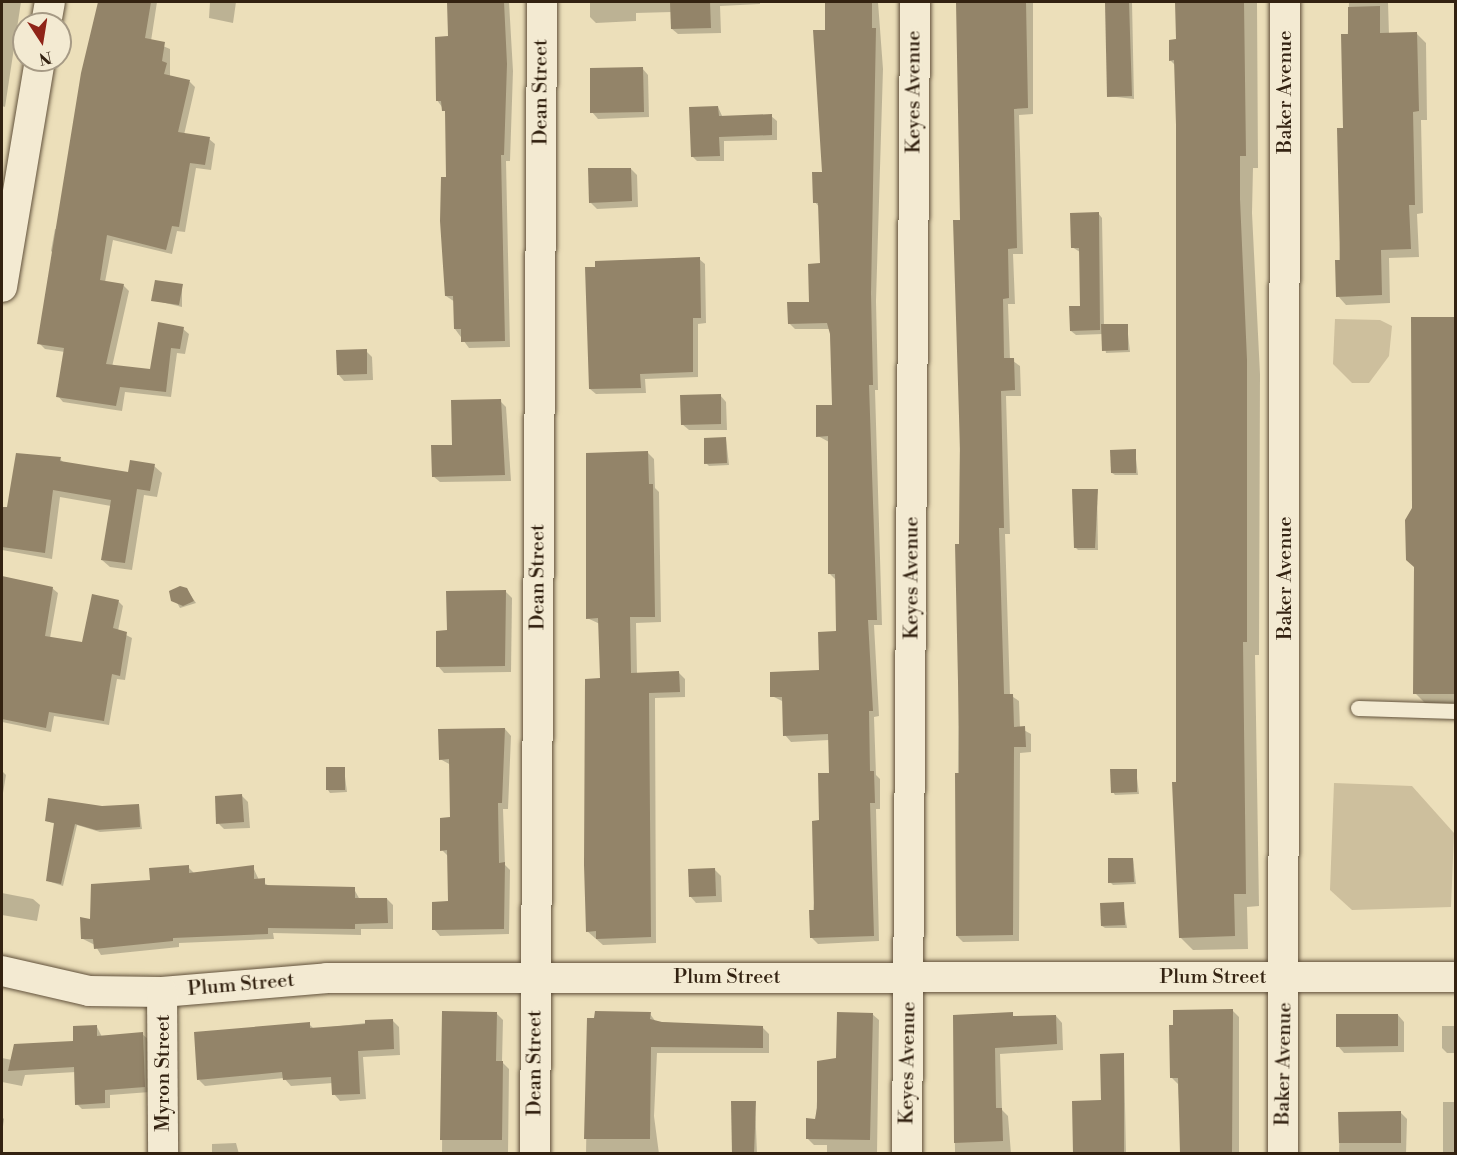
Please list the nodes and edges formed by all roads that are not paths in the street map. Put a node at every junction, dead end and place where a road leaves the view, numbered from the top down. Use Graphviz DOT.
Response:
graph roads {
  1 [pos="542,2"];
  2 [pos="915,2"];
  3 [pos="1285,2"];
  4 [pos="38,72"];
  5 [pos="2,287"];
  6 [pos="1358,708"];
  7 [pos="1455,711"];
  8 [pos="2,971"];
  9 [pos="909,975"];
  10 [pos="1286,977"];
  11 [pos="1455,977"];
  12 [pos="536,979"];
  13 [pos="162,992"];
  14 [pos="163,1154"];
  15 [pos="535,1154"];
  16 [pos="908,1154"];
  17 [pos="1283,1154"];
  1 -- 12 [label="street, Dean Street"];
  2 -- 9 [label="street, Keyes Avenue"];
  3 -- 10 [label="street, Baker Avenue"];
  4 -- 5 [label="street"];
  6 -- 7 [label="lane"];
  8 -- 13 [label="street, Plum Street"];
  9 -- 10 [label="street, Plum Street"];
  9 -- 12 [label="street, Plum Street"];
  9 -- 16 [label="street, Keyes Avenue"];
  10 -- 11 [label="street, Plum Street"];
  10 -- 17 [label="street, Baker Avenue"];
  12 -- 13 [label="street, Plum Street"];
  12 -- 15 [label="street, Dean Street"];
  13 -- 14 [label="street, Myron Street"];
}
